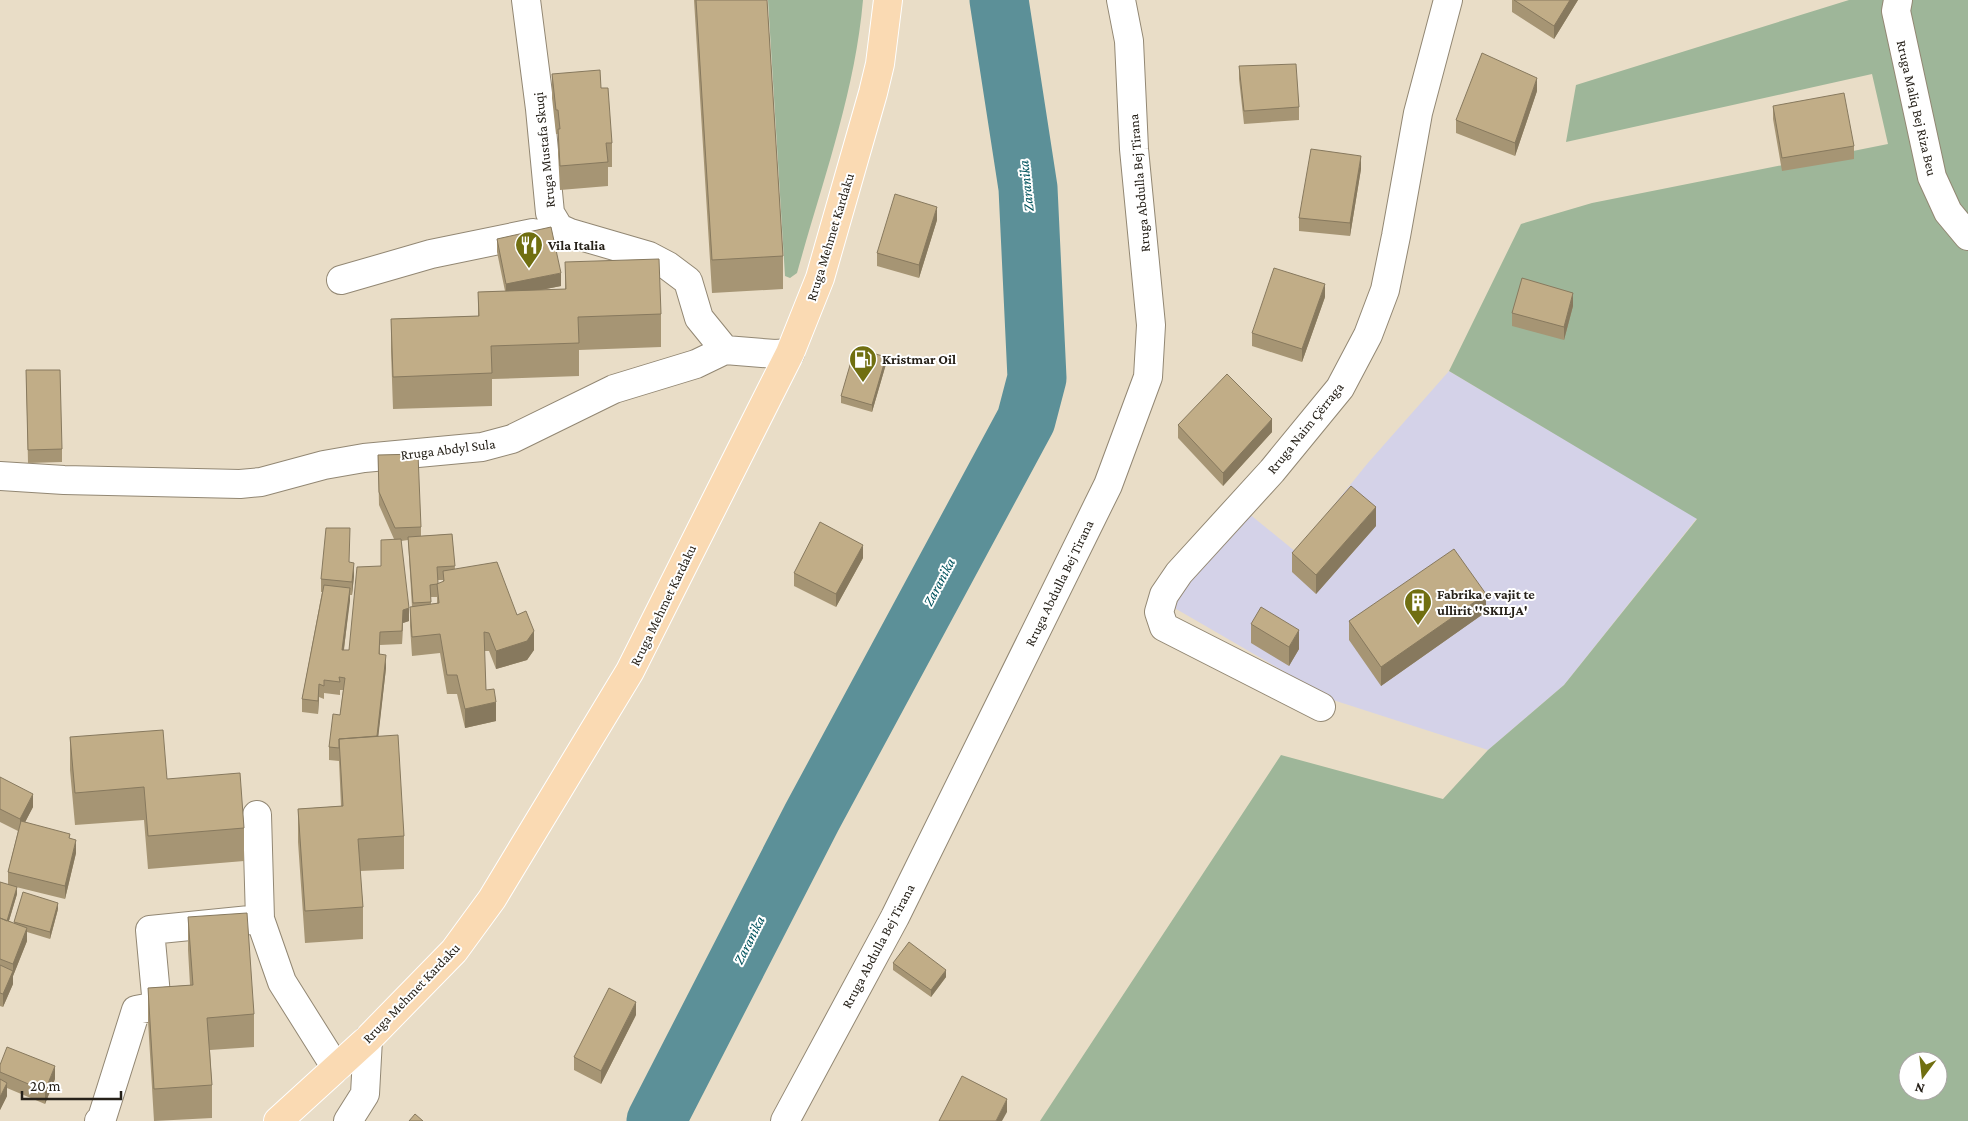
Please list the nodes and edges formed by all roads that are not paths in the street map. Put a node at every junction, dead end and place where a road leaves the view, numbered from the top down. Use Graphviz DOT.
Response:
graph roads {
  1 [pos="526,0"];
  2 [pos="888,0"];
  3 [pos="1121,0"];
  4 [pos="1448,0"];
  5 [pos="1898,0"];
  6 [pos="559,228"];
  7 [pos="1968,236"];
  8 [pos="341,280"];
  9 [pos="725,350"];
  10 [pos="790,353"];
  11 [pos="0,476"];
  12 [pos="1321,707"];
  13 [pos="257,815"];
  14 [pos="260,919"];
  15 [pos="368,1039"];
  16 [pos="336,1068"];
  17 [pos="102,1120"];
  18 [pos="278,1121"];
  19 [pos="348,1121"];
  20 [pos="785,1121"];
  1 -- 6 [label="street, Rruga Mustafa Skuqi"];
  2 -- 10 [label="main road, Rruga Mehmet Kardaku"];
  3 -- 20 [label="street, Rruga Abdulla Bej Tirana"];
  4 -- 12 [label="street, Rruga Naim Çërraga"];
  5 -- 7 [label="street, Rruga Maliq Bej Riza Beu"];
  6 -- 8 [label="street"];
  6 -- 9 [label="street"];
  9 -- 10 [label="street"];
  9 -- 11 [label="street, Rruga Abdyl Sula"];
  10 -- 15 [label="main road, Rruga Mehmet Kardaku"];
  13 -- 14 [label="street"];
  14 -- 16 [label="street"];
  14 -- 17 [label="street"];
  15 -- 16 [label="main road, Rruga Mehmet Kardaku"];
  15 -- 19 [label="street"];
  16 -- 18 [label="main road, Rruga Mehmet Kardaku"];
}
